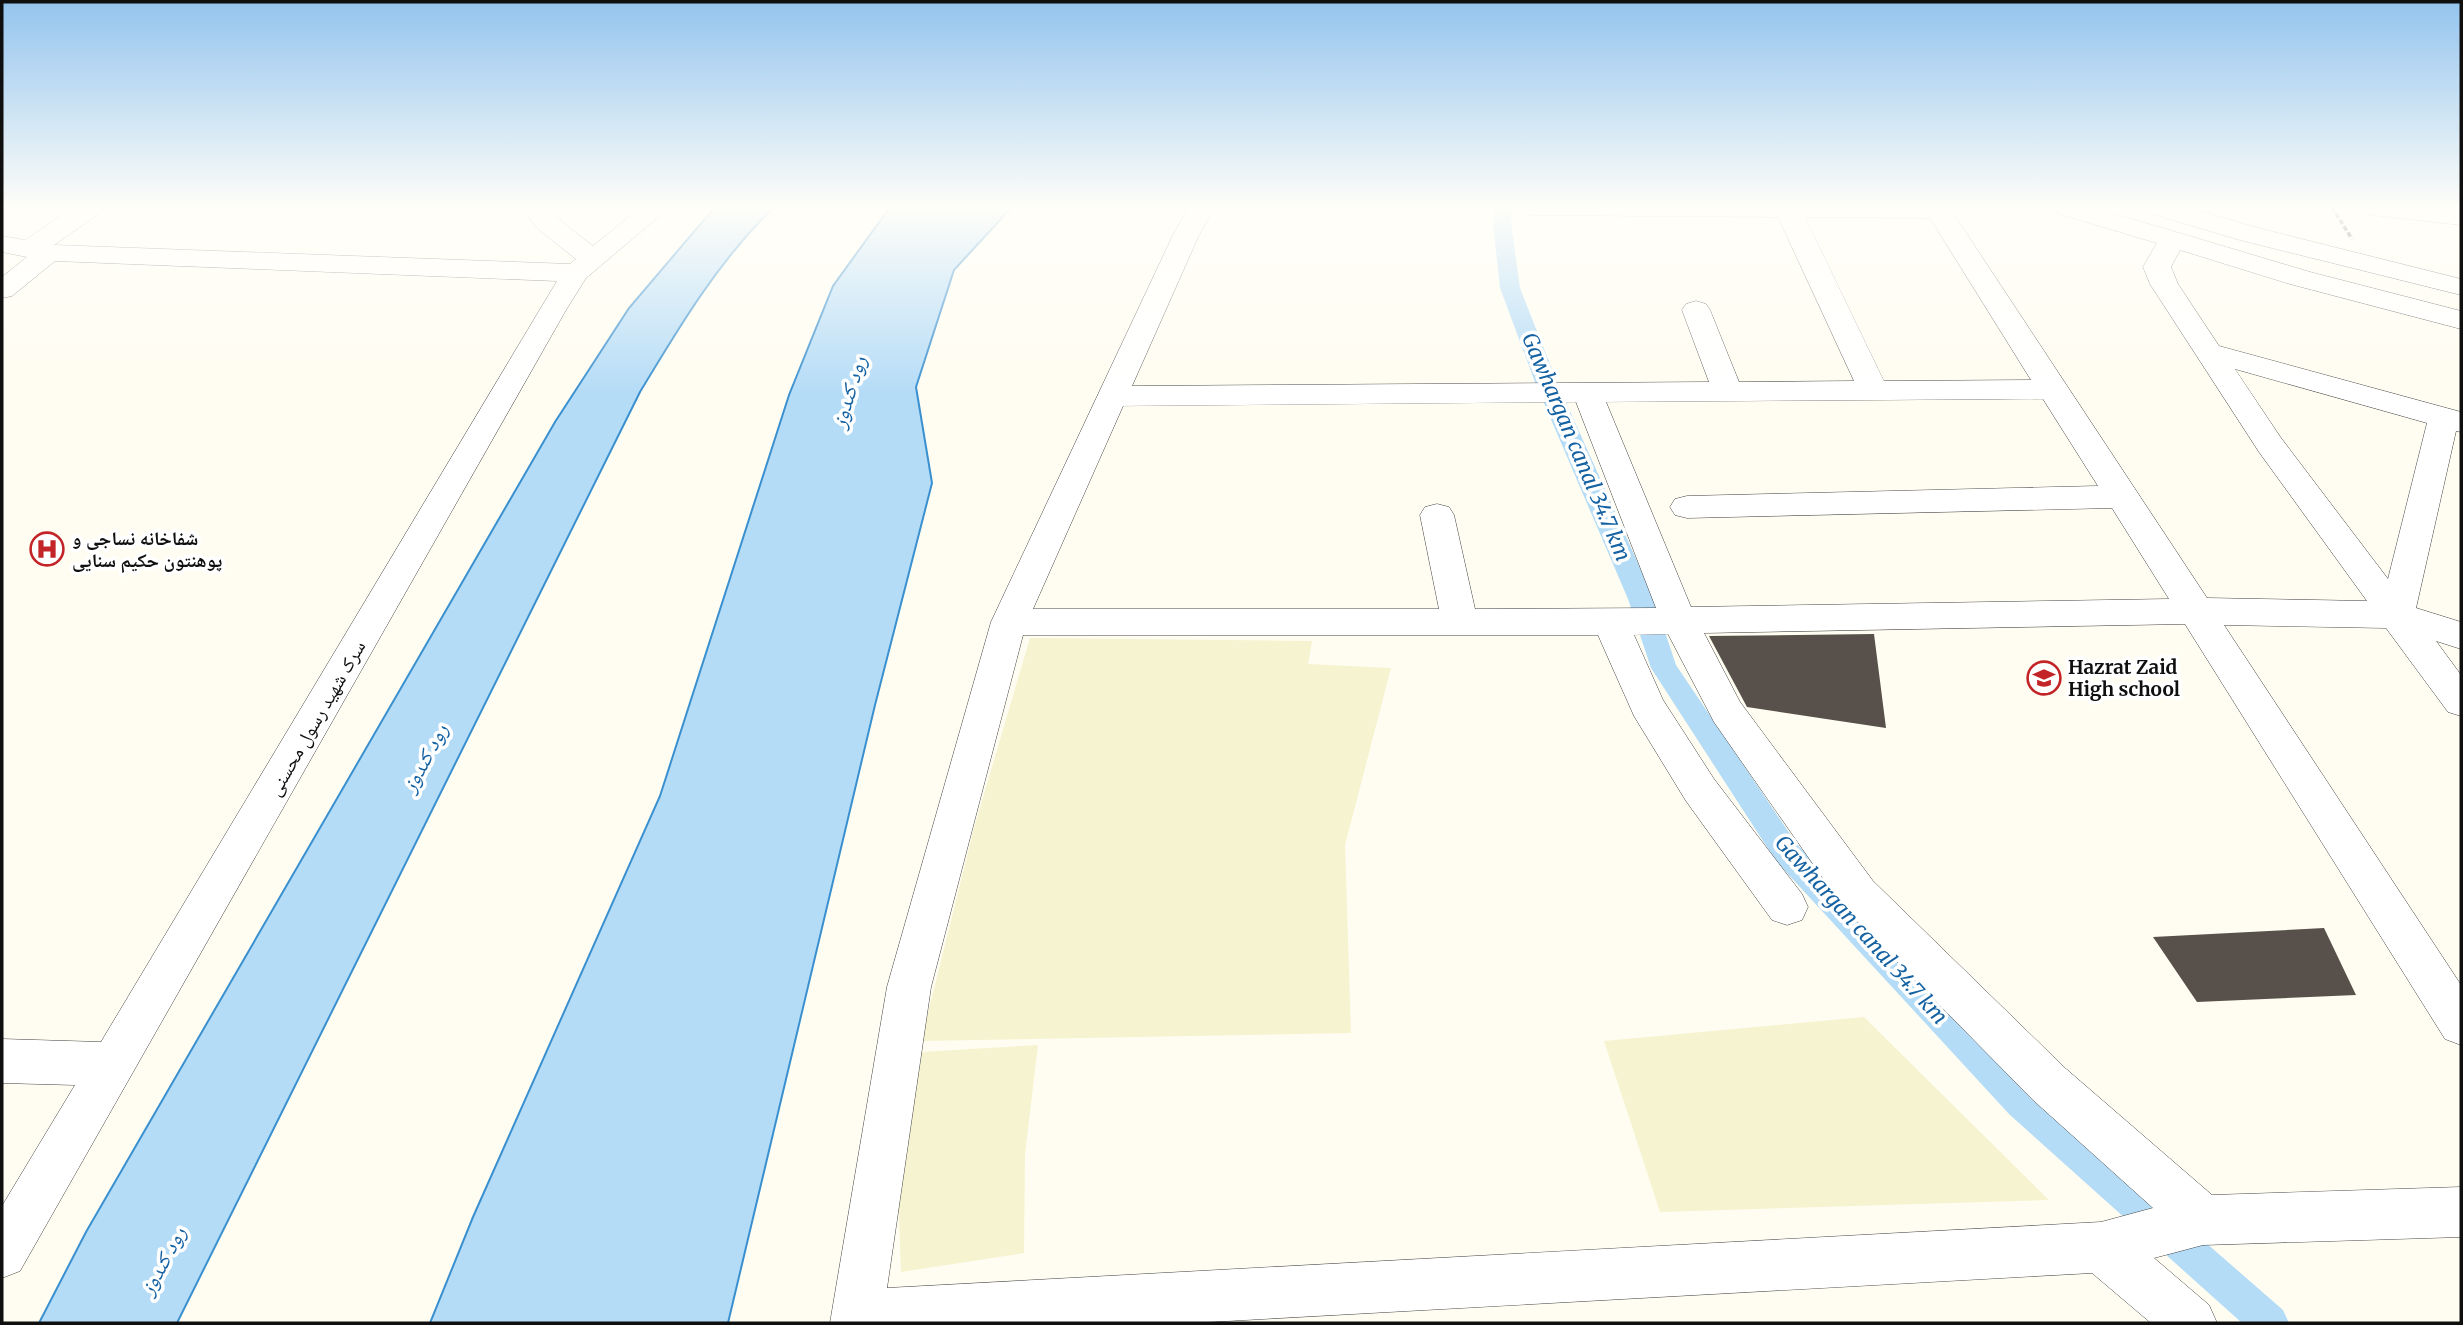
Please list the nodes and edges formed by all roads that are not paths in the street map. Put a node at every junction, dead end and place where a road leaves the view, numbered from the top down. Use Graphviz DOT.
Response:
graph roads {
  1 [pos="22,269"];
  2 [pos="582,269"];
  3 [pos="1171,269"];
  4 [pos="1816,269"];
  5 [pos="1976,269"];
  6 [pos="2159,269"];
  7 [pos="2272,269"];
  8 [pos="2390,269"];
  9 [pos="2461,287"];
  10 [pos="2,289"];
  11 [pos="1696,310"];
  12 [pos="2461,320"];
  13 [pos="2209,352"];
  14 [pos="2053,389"];
  15 [pos="1727,390"];
  16 [pos="1873,390"];
  17 [pos="1587,391"];
  18 [pos="1113,396"];
  19 [pos="2453,419"];
  20 [pos="2124,496"];
  21 [pos="1687,507"];
  22 [pos="1437,515"];
  23 [pos="2195,611"];
  24 [pos="2397,615"];
  25 [pos="1679,620"];
  26 [pos="1009,622"];
  27 [pos="1610,622"];
  28 [pos="1460,623"];
  29 [pos="2461,636"];
  30 [pos="2461,702"];
  31 [pos="1787,907"];
  32 [pos="2461,1024"];
  33 [pos="2,1061"];
  34 [pos="113,1064"];
  35 [pos="2461,1212"];
  36 [pos="2203,1220"];
  37 [pos="2101,1247"];
  38 [pos="2,1253"];
  39 [pos="857,1320"];
  40 [pos="2191,1323"];
  1 -- 10 [label="street"];
  2 -- 34 [label="street, سرک شهید رسول محسنی"];
  3 -- 18 [label="street"];
  4 -- 16 [label="street"];
  5 -- 14 [label="street"];
  6 -- 13 [label="street"];
  7 -- 12 [label="street"];
  8 -- 9 [label="street"];
  11 -- 15 [label="street"];
  13 -- 19 [label="street"];
  13 -- 24 [label="street"];
  14 -- 16 [label="street"];
  14 -- 20 [label="street"];
  15 -- 16 [label="street"];
  15 -- 17 [label="street"];
  17 -- 18 [label="street"];
  17 -- 25 [label="street"];
  18 -- 26 [label="street"];
  19 -- 24 [label="street"];
  20 -- 21 [label="street"];
  20 -- 23 [label="street"];
  22 -- 28 [label="street"];
  23 -- 24 [label="street"];
  23 -- 25 [label="street"];
  23 -- 32 [label="street"];
  24 -- 29 [label="street"];
  24 -- 30 [label="street"];
  25 -- 27 [label="street"];
  25 -- 36 [label="street"];
  26 -- 28 [label="street"];
  26 -- 39 [label="street"];
  27 -- 28 [label="street"];
  27 -- 31 [label="street"];
  33 -- 34 [label="street"];
  34 -- 38 [label="street, سرک شهید رسول محسنی"];
  35 -- 36 [label="street"];
  36 -- 37 [label="street"];
  37 -- 39 [label="street"];
  37 -- 40 [label="street"];
}
